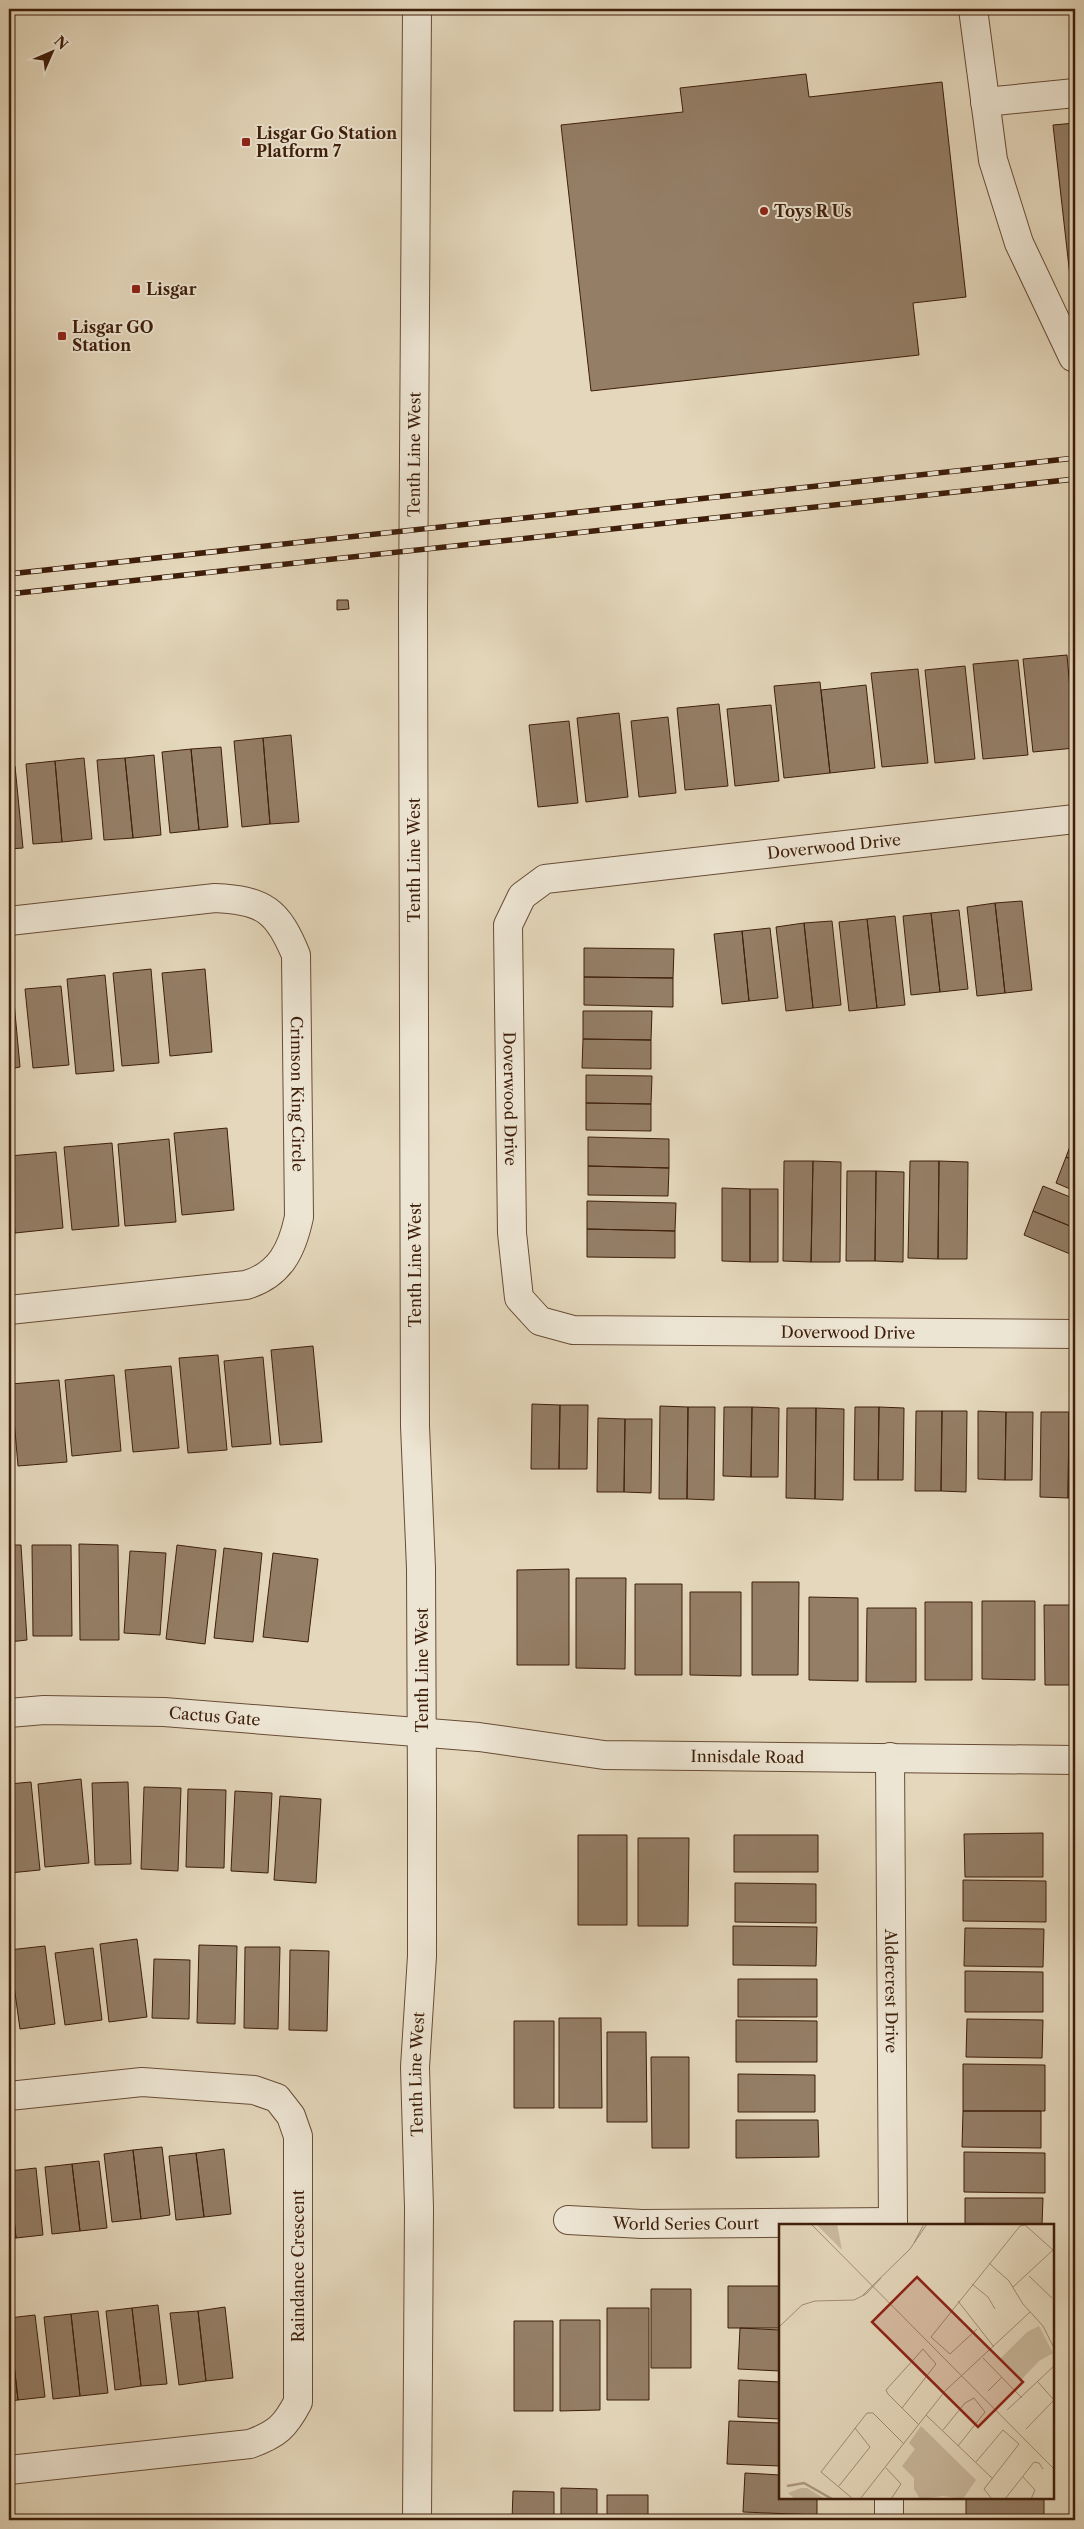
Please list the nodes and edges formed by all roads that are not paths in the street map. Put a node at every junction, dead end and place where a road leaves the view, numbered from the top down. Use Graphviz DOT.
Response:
graph roads {
  1 [pos="417,9"];
  2 [pos="973,9"];
  3 [pos="1075,93"];
  4 [pos="985,102"];
  5 [pos="1075,357"];
  6 [pos="1075,819"];
  7 [pos="9,921"];
  8 [pos="9,1310"];
  9 [pos="1075,1334"];
  10 [pos="9,1713"];
  11 [pos="422,1733"];
  12 [pos="890,1757"];
  13 [pos="1075,1760"];
  14 [pos="9,2096"];
  15 [pos="568,2220"];
  16 [pos="893,2224"];
  17 [pos="9,2470"];
  18 [pos="889,2499"];
  19 [pos="417,2520"];
  20 [pos="889,2520"];
  1 -- 11 [label="street, Tenth Line West"];
  2 -- 4 [label="street"];
  3 -- 4 [label="street"];
  4 -- 5 [label="street"];
  6 -- 9 [label="street, Doverwood Drive"];
  7 -- 8 [label="street, Crimson King Circle"];
  10 -- 11 [label="street, Cactus Gate"];
  11 -- 12 [label="street, Innisdale Road"];
  11 -- 19 [label="street, Tenth Line West"];
  12 -- 13 [label="street, Innisdale Road"];
  12 -- 16 [label="street, Aldercrest Drive"];
  14 -- 17 [label="street, Raindance Crescent"];
  15 -- 16 [label="street, World Series Court"];
  18 -- 20 [label="street"];
}
